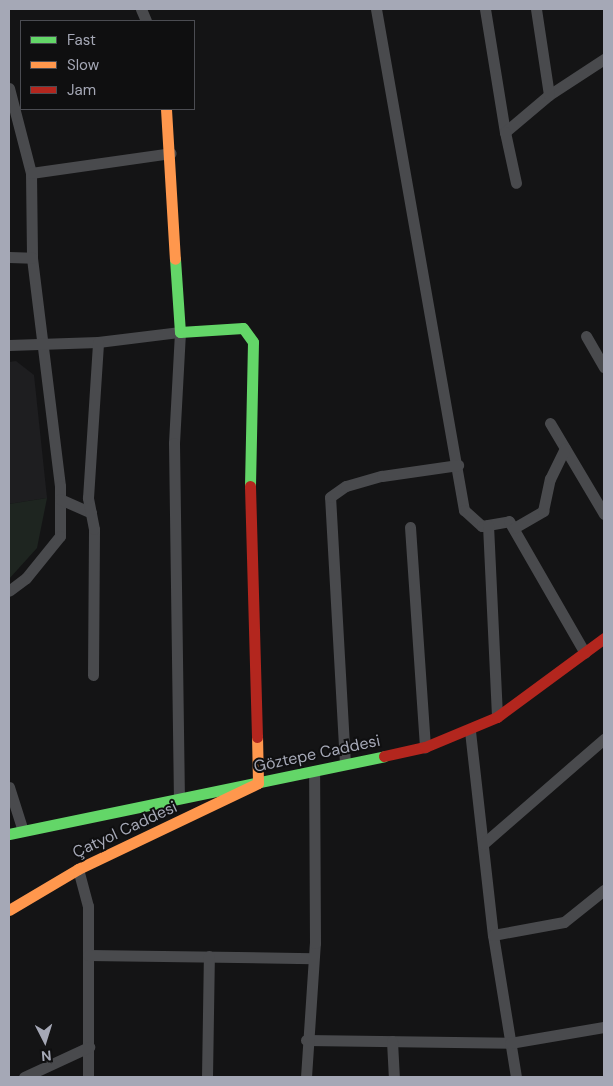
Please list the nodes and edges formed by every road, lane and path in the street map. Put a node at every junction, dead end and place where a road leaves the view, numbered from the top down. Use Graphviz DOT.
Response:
graph roads {
  1 [pos="376,9"];
  2 [pos="485,9"];
  3 [pos="536,9"];
  4 [pos="604,59"];
  5 [pos="9,88"];
  6 [pos="549,95"];
  7 [pos="166,110"];
  8 [pos="505,132"];
  9 [pos="171,152"];
  10 [pos="31,173"];
  11 [pos="516,183"];
  12 [pos="9,257"];
  13 [pos="32,258"];
  14 [pos="180,332"];
  15 [pos="586,336"];
  16 [pos="42,342"];
  17 [pos="98,342"];
  18 [pos="9,346"];
  19 [pos="604,367"];
  20 [pos="550,423"];
  21 [pos="565,448"];
  22 [pos="458,465"];
  23 [pos="60,499"];
  24 [pos="91,513"];
  25 [pos="604,514"];
  26 [pos="488,525"];
  27 [pos="410,527"];
  28 [pos="514,528"];
  29 [pos="9,591"];
  30 [pos="604,638"];
  31 [pos="585,653"];
  32 [pos="93,675"];
  33 [pos="497,717"];
  34 [pos="470,731"];
  35 [pos="604,739"];
  36 [pos="425,747"];
  37 [pos="345,764"];
  38 [pos="314,771"];
  39 [pos="258,783"];
  40 [pos="9,788"];
  41 [pos="179,796"];
  42 [pos="23,831"];
  43 [pos="9,834"];
  44 [pos="483,844"];
  45 [pos="78,869"];
  46 [pos="604,890"];
  47 [pos="9,910"];
  48 [pos="493,935"];
  49 [pos="88,955"];
  50 [pos="209,956"];
  51 [pos="313,958"];
  52 [pos="604,1027"];
  53 [pos="306,1040"];
  54 [pos="392,1041"];
  55 [pos="510,1043"];
  56 [pos="88,1047"];
  57 [pos="24,1077"];
  58 [pos="88,1077"];
  59 [pos="207,1077"];
  60 [pos="306,1077"];
  61 [pos="394,1077"];
  62 [pos="516,1077"];
  1 -- 22 [label="street"];
  2 -- 8 [label="street"];
  3 -- 6 [label="street"];
  4 -- 6 [label="street"];
  5 -- 10 [label="street"];
  6 -- 8 [label="street"];
  7 -- 9 [label="street"];
  8 -- 11 [label="street"];
  9 -- 10 [label="street"];
  9 -- 14 [label="street"];
  10 -- 13 [label="street"];
  12 -- 13 [label="street"];
  13 -- 16 [label="street"];
  14 -- 17 [label="street"];
  14 -- 39 [label="street"];
  14 -- 41 [label="street"];
  15 -- 19 [label="street"];
  16 -- 17 [label="street"];
  16 -- 18 [label="street"];
  16 -- 23 [label="street"];
  17 -- 24 [label="street"];
  20 -- 21 [label="street"];
  21 -- 25 [label="street"];
  21 -- 28 [label="street"];
  22 -- 26 [label="street"];
  22 -- 37 [label="street"];
  23 -- 24 [label="street"];
  23 -- 29 [label="street"];
  24 -- 32 [label="street"];
  26 -- 28 [label="street"];
  26 -- 33 [label="street"];
  27 -- 36 [label="street"];
  28 -- 31 [label="street"];
  30 -- 31 [label="street, Göztepe Caddesi"];
  31 -- 33 [label="street, Göztepe Caddesi"];
  33 -- 34 [label="street, Göztepe Caddesi"];
  34 -- 36 [label="street, Göztepe Caddesi"];
  34 -- 44 [label="street"];
  35 -- 44 [label="street"];
  36 -- 37 [label="street, Göztepe Caddesi"];
  37 -- 38 [label="street, Göztepe Caddesi"];
  38 -- 39 [label="street, Göztepe Caddesi"];
  38 -- 51 [label="street"];
  39 -- 41 [label="street, Göztepe Caddesi"];
  39 -- 45 [label="street, Çatyol Caddesi"];
  40 -- 42 [label="street"];
  41 -- 42 [label="street, Göztepe Caddesi"];
  42 -- 43 [label="street, Göztepe Caddesi"];
  44 -- 48 [label="street"];
  45 -- 47 [label="street, Çatyol Caddesi"];
  45 -- 49 [label="street"];
  46 -- 48 [label="street"];
  48 -- 55 [label="street"];
  49 -- 50 [label="street"];
  49 -- 56 [label="street"];
  50 -- 51 [label="street"];
  50 -- 59 [label="street"];
  51 -- 53 [label="street"];
  52 -- 55 [label="street"];
  53 -- 54 [label="street"];
  53 -- 60 [label="street"];
  54 -- 55 [label="street"];
  54 -- 61 [label="street"];
  55 -- 62 [label="street"];
  56 -- 57 [label="street"];
  56 -- 58 [label="street"];
}
